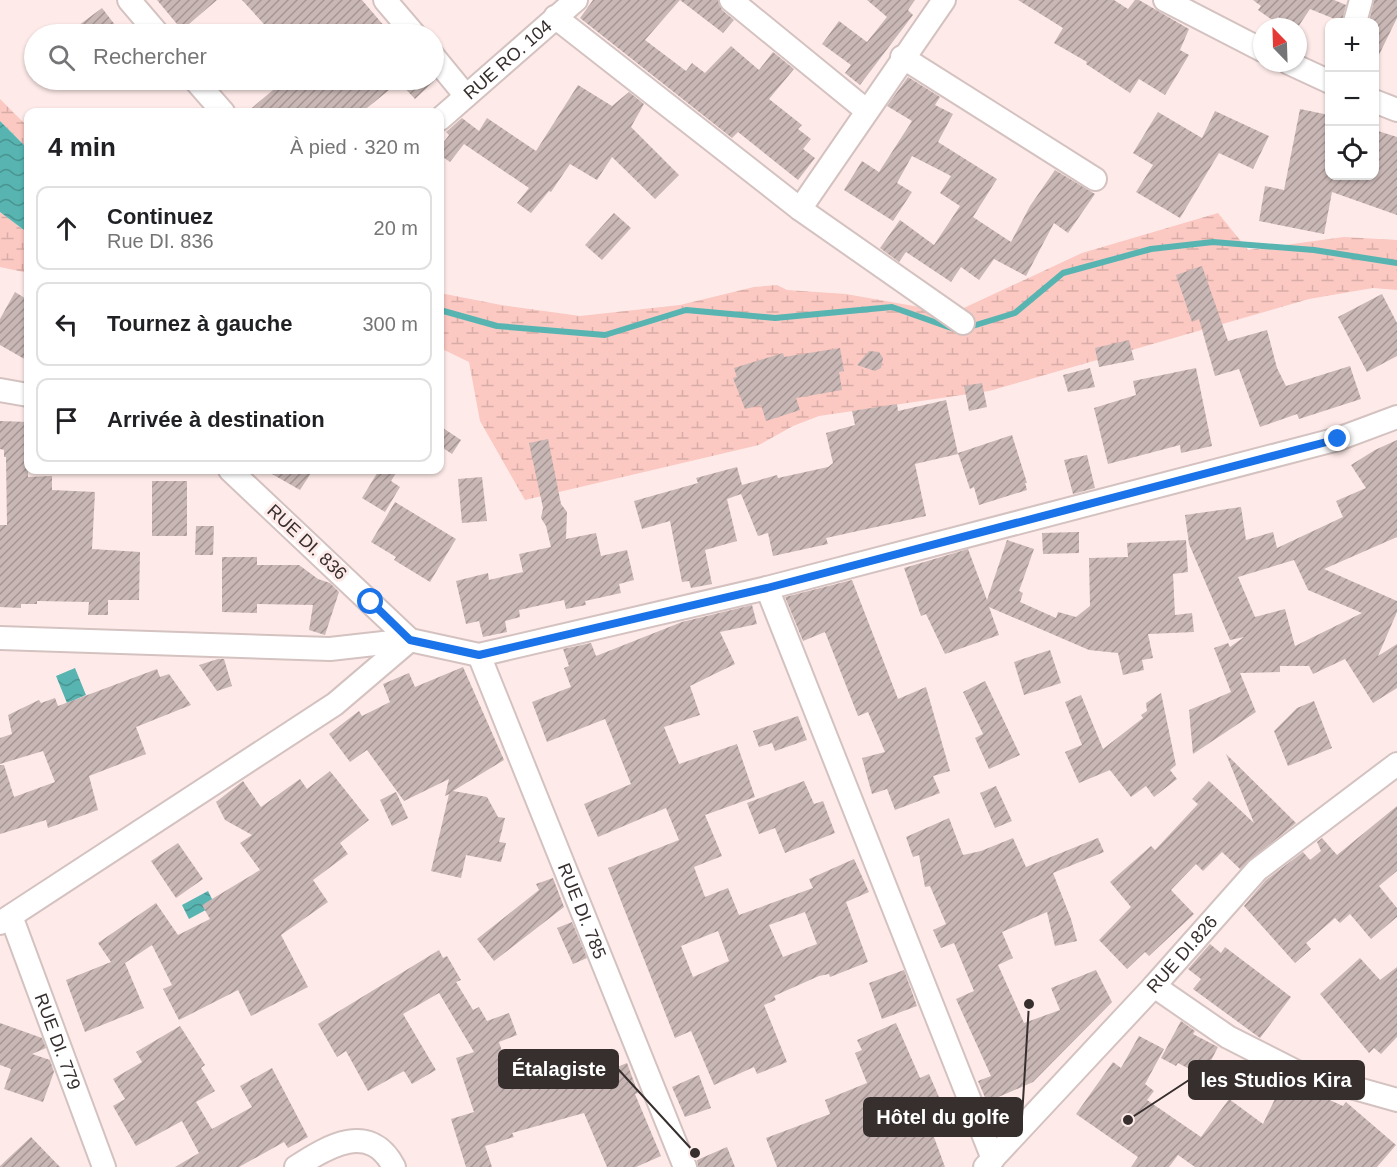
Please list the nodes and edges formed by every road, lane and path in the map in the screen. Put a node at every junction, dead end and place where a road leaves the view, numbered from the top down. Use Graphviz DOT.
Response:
graph roads {
  1 [pos="129,0"];
  2 [pos="385,0"];
  3 [pos="576,0"];
  4 [pos="731,0"];
  5 [pos="944,0"];
  6 [pos="1165,0"];
  7 [pos="1361,0"];
  8 [pos="555,17"];
  9 [pos="1356,18"];
  10 [pos="149,24"];
  11 [pos="405,24"];
  12 [pos="1253,45"];
  13 [pos="902,57"];
  14 [pos="444,69"];
  15 [pos="1307,72"];
  16 [pos="1325,80"];
  17 [pos="204,90"];
  18 [pos="466,96"];
  19 [pos="1379,103"];
  20 [pos="220,108"];
  21 [pos="1397,110"];
  22 [pos="867,111"];
  23 [pos="444,115"];
  24 [pos="1095,179"];
  25 [pos="800,209"];
  26 [pos="963,323"];
  27 [pos="0,390"];
  28 [pos="24,394"];
  29 [pos="1397,417"];
  30 [pos="234,474"];
  31 [pos="767,588"];
  32 [pos="0,638"];
  33 [pos="410,640"];
  34 [pos="479,655"];
  35 [pos="1397,765"];
  36 [pos="6,920"];
  37 [pos="1154,986"];
  38 [pos="1397,1100"];
  39 [pos="989,1163"];
  40 [pos="104,1167"];
  41 [pos="296,1167"];
  42 [pos="394,1167"];
  43 [pos="685,1167"];
  1 -- 10 [label="street"];
  2 -- 11 [label="street"];
  3 -- 8 [label="street, RUE RO. 104"];
  4 -- 22 [label="street"];
  5 -- 13 [label="street"];
  6 -- 12 [label="street"];
  7 -- 9 [label="street"];
  8 -- 18 [label="street, RUE RO. 104"];
  8 -- 25 [label="street"];
  13 -- 22 [label="street"];
  13 -- 24 [label="street"];
  14 -- 18 [label="street"];
  15 -- 16 [label="street"];
  17 -- 20 [label="street"];
  18 -- 23 [label="street, RUE RO. 104"];
  19 -- 21 [label="street"];
  22 -- 25 [label="street"];
  25 -- 26 [label="street"];
  27 -- 28 [label="street"];
  29 -- 31 [label="street"];
  30 -- 33 [label="street, RUE DI. 836"];
  31 -- 34 [label="street"];
  31 -- 39 [label="street"];
  32 -- 33 [label="street"];
  33 -- 34 [label="street"];
  33 -- 36 [label="street"];
  34 -- 43 [label="street, RUE DI. 785"];
  35 -- 37 [label="street, RUE DI.826"];
  36 -- 40 [label="street, RUE DI. 779"];
  37 -- 38 [label="street"];
  37 -- 39 [label="street, RUE DI.826"];
  41 -- 42 [label="street"];
}
